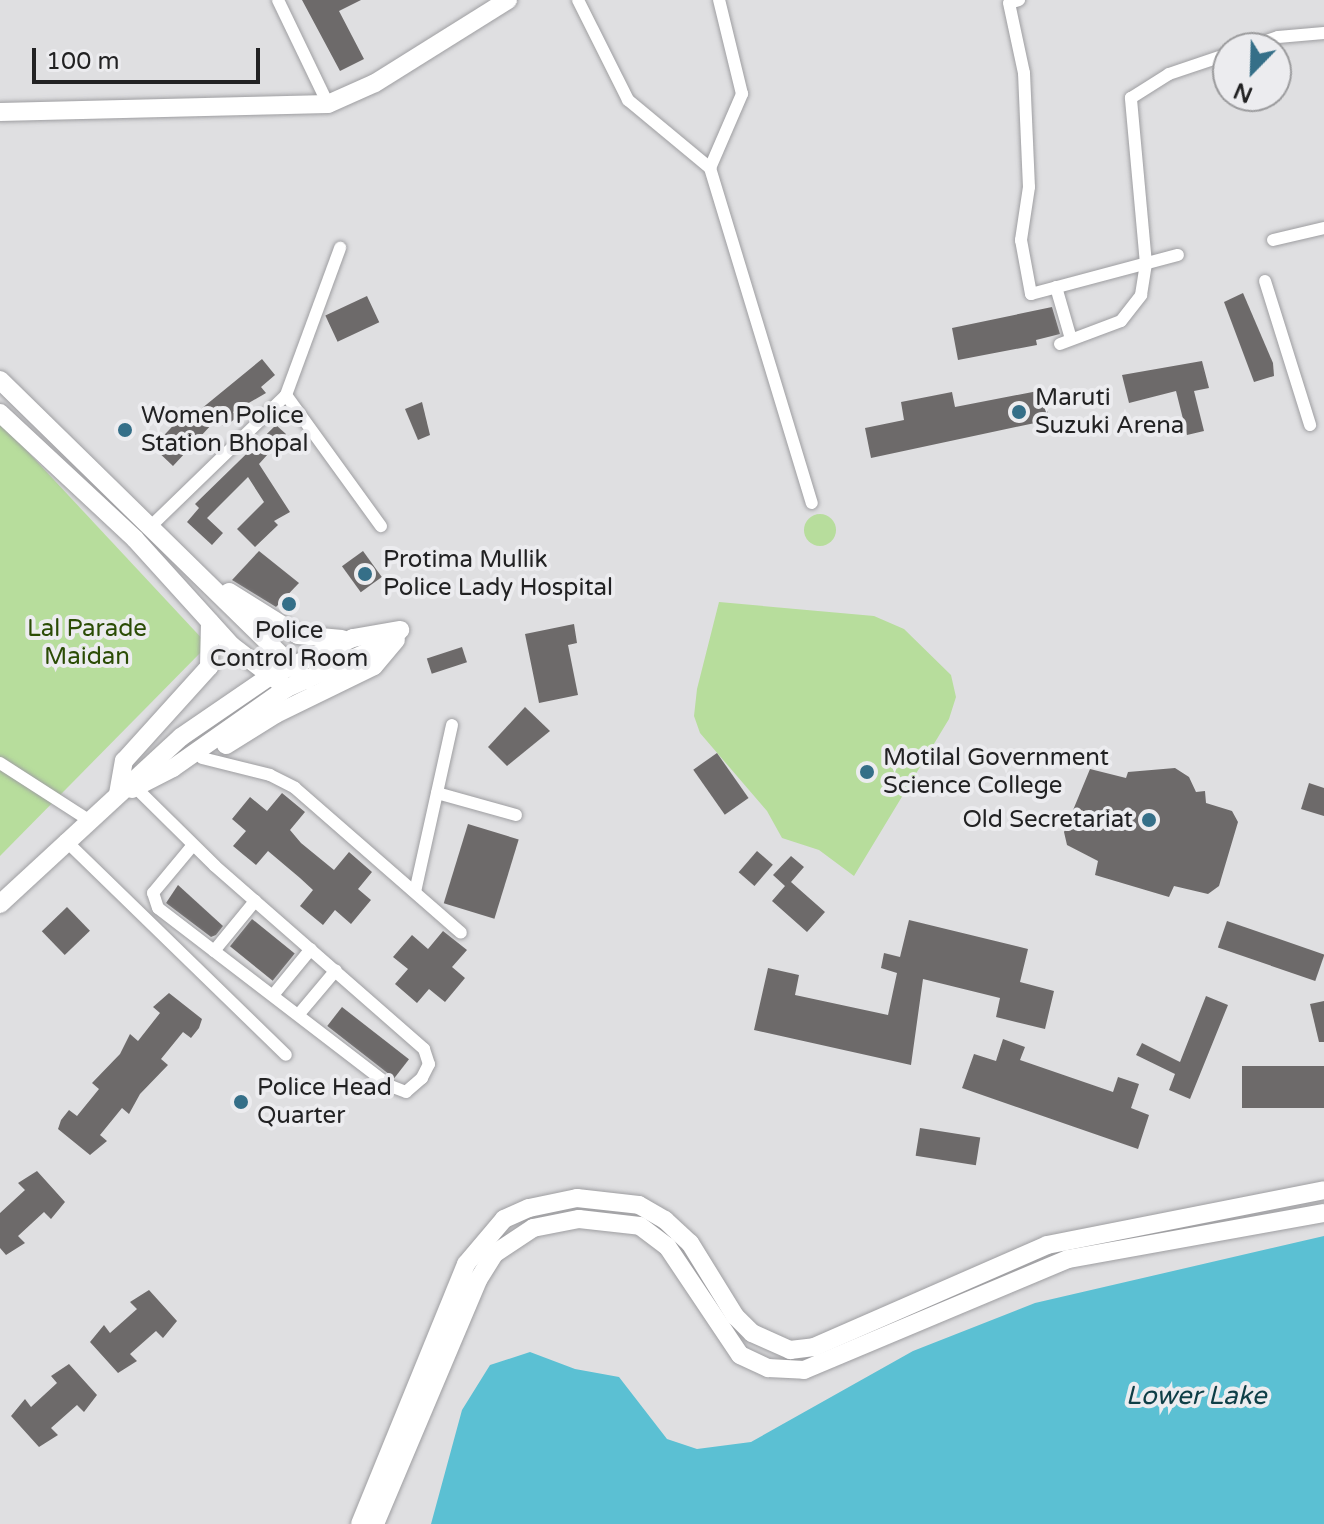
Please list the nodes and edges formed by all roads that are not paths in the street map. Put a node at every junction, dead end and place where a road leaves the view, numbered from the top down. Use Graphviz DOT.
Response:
graph roads {
  1 [pos="278,0"];
  2 [pos="508,0"];
  3 [pos="578,0"];
  4 [pos="719,0"];
  5 [pos="1019,0"];
  6 [pos="1324,33"];
  7 [pos="1292,36"];
  8 [pos="1212,59"];
  9 [pos="328,104"];
  10 [pos="0,112"];
  11 [pos="710,168"];
  12 [pos="1324,228"];
  13 [pos="1273,240"];
  14 [pos="340,248"];
  15 [pos="1178,255"];
  16 [pos="1146,264"];
  17 [pos="1265,281"];
  18 [pos="1056,287"];
  19 [pos="0,380"];
  20 [pos="286,395"];
  21 [pos="0,413"];
  22 [pos="1310,425"];
  23 [pos="812,503"];
  24 [pos="381,526"];
  25 [pos="150,527"];
  26 [pos="184,561"];
  27 [pos="210,622"];
  28 [pos="400,630"];
  29 [pos="353,638"];
  30 [pos="292,666"];
  31 [pos="270,676"];
  32 [pos="306,680"];
  33 [pos="287,688"];
  34 [pos="452,725"];
  35 [pos="202,758"];
  36 [pos="0,763"];
  37 [pos="166,772"];
  38 [pos="126,791"];
  39 [pos="437,793"];
  40 [pos="516,815"];
  41 [pos="87,819"];
  42 [pos="65,840"];
  43 [pos="193,845"];
  44 [pos="415,892"];
  45 [pos="255,901"];
  46 [pos="0,904"];
  47 [pos="461,933"];
  48 [pos="311,949"];
  49 [pos="214,951"];
  50 [pos="336,970"];
  51 [pos="274,994"];
  52 [pos="299,1014"];
  53 [pos="286,1055"];
  54 [pos="1324,1190"];
  55 [pos="1324,1213"];
  56 [pos="360,1524"];
  57 [pos="375,1524"];
  1 -- 9 [label="street"];
  2 -- 9 [label="street"];
  3 -- 11 [label="street"];
  4 -- 11 [label="street"];
  5 -- 18 [label="street"];
  6 -- 7 [label="street"];
  8 -- 16 [label="street"];
  9 -- 10 [label="street"];
  11 -- 23 [label="street"];
  12 -- 13 [label="street"];
  14 -- 20 [label="street"];
  15 -- 16 [label="street"];
  16 -- 18 [label="street"];
  16 -- 18 [label="street"];
  17 -- 22 [label="street"];
  19 -- 25 [label="street"];
  20 -- 24 [label="street"];
  20 -- 25 [label="street"];
  21 -- 27 [label="street"];
  25 -- 26 [label="street"];
  26 -- 29 [label="street"];
  26 -- 30 [label="street"];
  27 -- 31 [label="street"];
  27 -- 38 [label="street"];
  28 -- 29 [label="street"];
  28 -- 32 [label="street"];
  28 -- 35 [label="street"];
  29 -- 30 [label="street"];
  30 -- 31 [label="street"];
  30 -- 32 [label="street"];
  31 -- 33 [label="street"];
  31 -- 38 [label="street"];
  32 -- 33 [label="street"];
  33 -- 37 [label="street"];
  34 -- 39 [label="street"];
  35 -- 37 [label="street"];
  35 -- 44 [label="street"];
  36 -- 41 [label="street"];
  37 -- 38 [label="street"];
  38 -- 41 [label="street"];
  38 -- 43 [label="street"];
  39 -- 40 [label="street"];
  39 -- 44 [label="street"];
  41 -- 42 [label="street"];
  42 -- 46 [label="street"];
  42 -- 53 [label="street"];
  43 -- 45 [label="street"];
  43 -- 49 [label="street"];
  44 -- 47 [label="street"];
  45 -- 48 [label="street"];
  45 -- 49 [label="street"];
  48 -- 50 [label="street"];
  48 -- 51 [label="street"];
  49 -- 51 [label="street"];
  50 -- 52 [label="street"];
  50 -- 52 [label="street"];
  51 -- 52 [label="street"];
  54 -- 56 [label="street"];
  55 -- 57 [label="street"];
}
